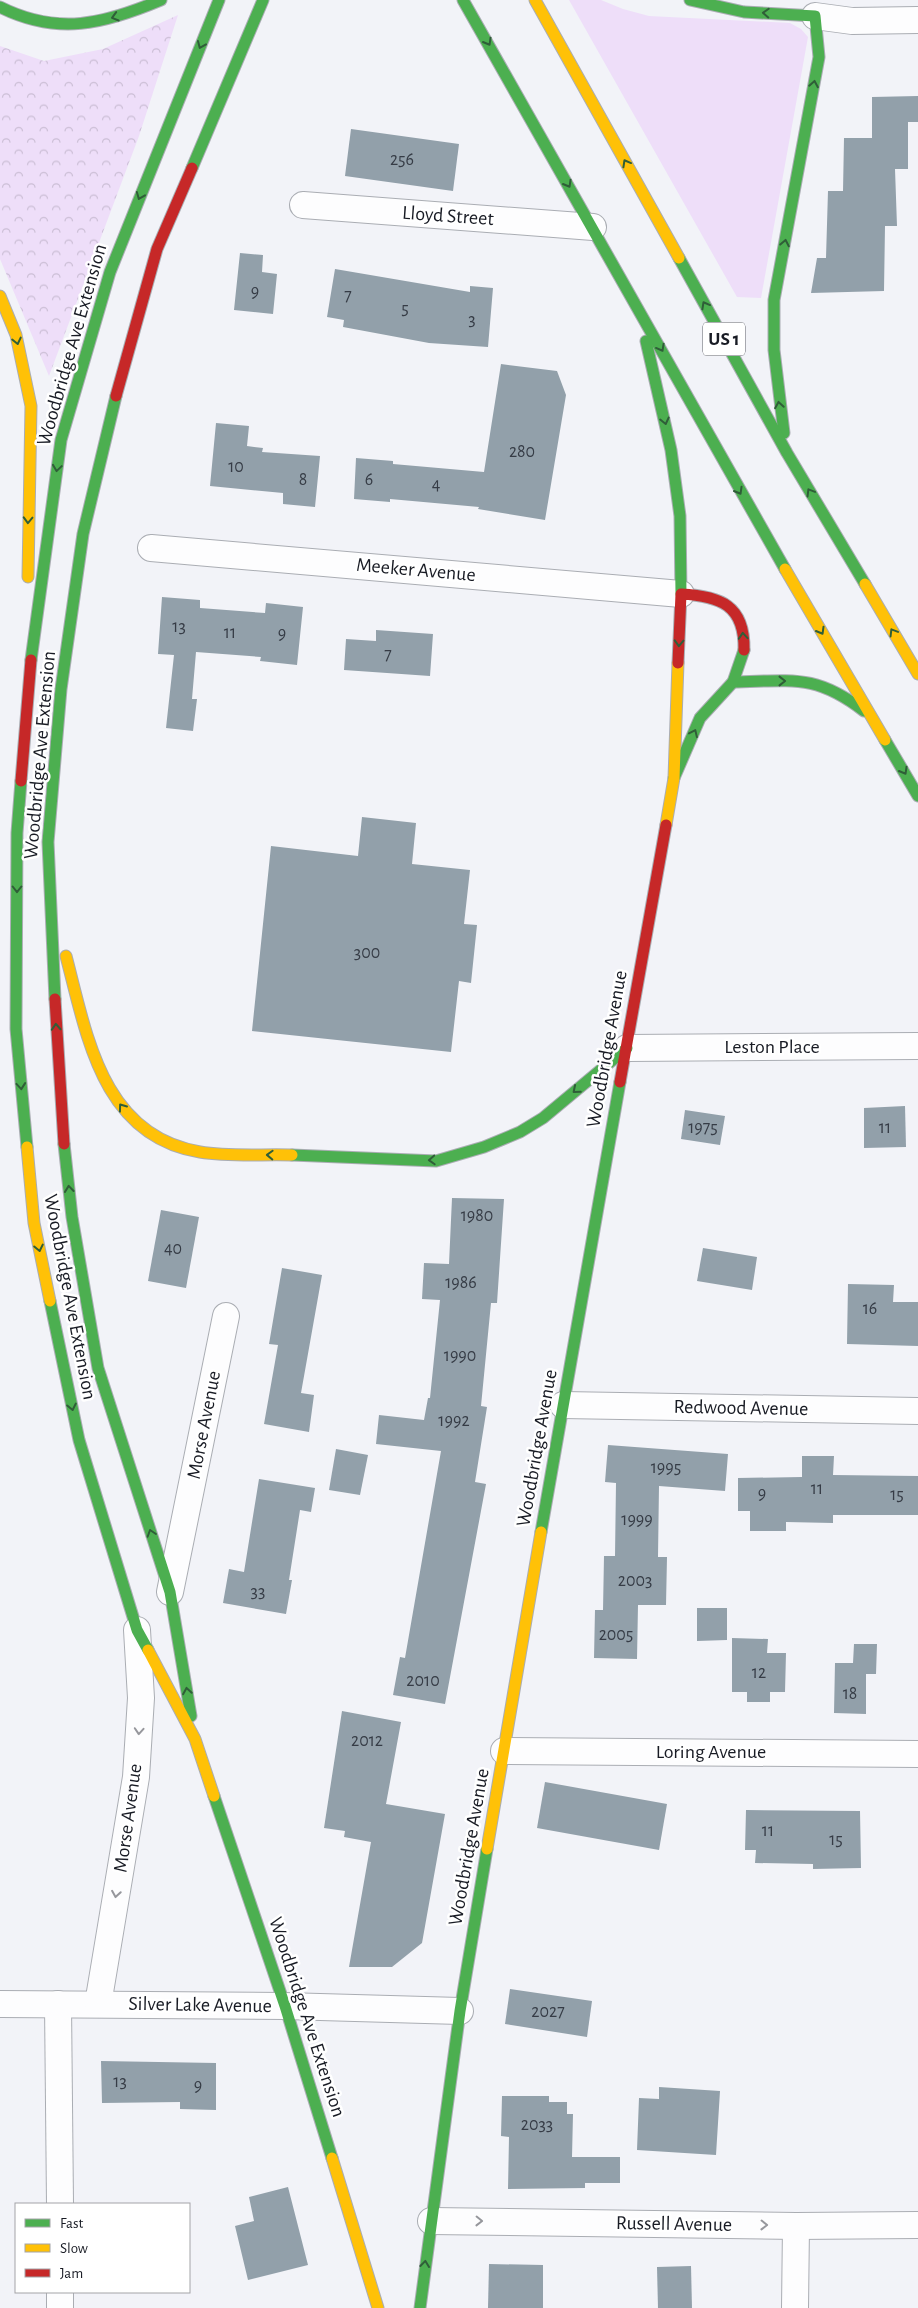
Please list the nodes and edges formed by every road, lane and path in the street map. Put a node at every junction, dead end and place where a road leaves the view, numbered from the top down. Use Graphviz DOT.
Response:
graph roads {
  1 [pos="161,0"];
  2 [pos="220,0"];
  3 [pos="263,0"];
  4 [pos="464,0"];
  5 [pos="535,0"];
  6 [pos="690,0"];
  7 [pos="0,7"];
  8 [pos="816,12"];
  9 [pos="918,20"];
  10 [pos="303,205"];
  11 [pos="593,227"];
  12 [pos="0,296"];
  13 [pos="637,306"];
  14 [pos="787,453"];
  15 [pos="151,548"];
  16 [pos="681,594"];
  17 [pos="917,669"];
  18 [pos="733,682"];
  19 [pos="28,683"];
  20 [pos="872,717"];
  21 [pos="674,778"];
  22 [pos="918,796"];
  23 [pos="48,842"];
  24 [pos="918,1046"];
  25 [pos="627,1048"];
  26 [pos="226,1316"];
  27 [pos="563,1405"];
  28 [pos="918,1411"];
  29 [pos="170,1592"];
  30 [pos="137,1630"];
  31 [pos="194,1739"];
  32 [pos="504,1751"];
  33 [pos="918,1754"];
  34 [pos="0,2004"];
  35 [pos="58,2004"];
  36 [pos="98,2004"];
  37 [pos="285,2006"];
  38 [pos="460,2011"];
  39 [pos="60,2203"];
  40 [pos="430,2221"];
  41 [pos="918,2225"];
  42 [pos="796,2226"];
  43 [pos="60,2293"];
  44 [pos="60,2308"];
  45 [pos="378,2308"];
  46 [pos="420,2308"];
  47 [pos="795,2308"];
  1 -- 7 [label="main road, one-way"];
  2 -- 19 [label="main road, Woodbridge Ave Extension, one-way"];
  3 -- 23 [label="main road, Woodbridge Ave Extension"];
  4 -- 11 [label="main road, one-way"];
  14 -- 5 [label="main road, US 1, one-way"];
  8 -- 6 [label="main road, one-way"];
  8 -- 9 [label="street"];
  14 -- 8 [label="main road, one-way"];
  10 -- 11 [label="street, Lloyd Street"];
  11 -- 13 [label="main road"];
  12 -- 19 [label="main road, one-way"];
  13 -- 16 [label="main road, Woodbridge Avenue, one-way"];
  13 -- 20 [label="main road, one-way"];
  17 -- 14 [label="main road, US 1, one-way"];
  15 -- 16 [label="street, Meeker Avenue"];
  18 -- 16 [label="main road, one-way"];
  16 -- 21 [label="main road, Woodbridge Avenue, one-way"];
  18 -- 20 [label="main road, one-way"];
  21 -- 18 [label="main road, one-way"];
  19 -- 30 [label="main road, Woodbridge Ave Extension, one-way"];
  20 -- 22 [label="main road, one-way"];
  21 -- 25 [label="main road, Woodbridge Avenue"];
  25 -- 23 [label="main road, one-way"];
  29 -- 23 [label="main road, Woodbridge Ave Extension, one-way"];
  24 -- 25 [label="street, Leston Place"];
  25 -- 27 [label="main road, Woodbridge Avenue"];
  26 -- 29 [label="street, Morse Avenue"];
  27 -- 28 [label="street, Redwood Avenue"];
  27 -- 32 [label="main road, Woodbridge Avenue"];
  31 -- 29 [label="main road, Woodbridge Ave Extension, one-way"];
  30 -- 31 [label="main road, Woodbridge Ave Extension"];
  30 -- 36 [label="street, Morse Avenue, one-way"];
  31 -- 37 [label="main road, Woodbridge Ave Extension"];
  32 -- 33 [label="street, Loring Avenue"];
  32 -- 38 [label="main road, Woodbridge Avenue"];
  34 -- 35 [label="street, Silver Lake Avenue"];
  35 -- 36 [label="street, Silver Lake Avenue"];
  35 -- 39 [label="street"];
  36 -- 37 [label="street, Silver Lake Avenue"];
  37 -- 38 [label="street, Silver Lake Avenue"];
  37 -- 45 [label="main road, Woodbridge Ave Extension"];
  38 -- 40 [label="main road, Woodbridge Avenue"];
  40 -- 42 [label="street, Russell Avenue, one-way"];
  46 -- 40 [label="main road, Woodbridge Avenue, one-way"];
  41 -- 42 [label="street, Russell Avenue"];
  42 -- 47 [label="street"];
  43 -- 44 [label="street"];
}
